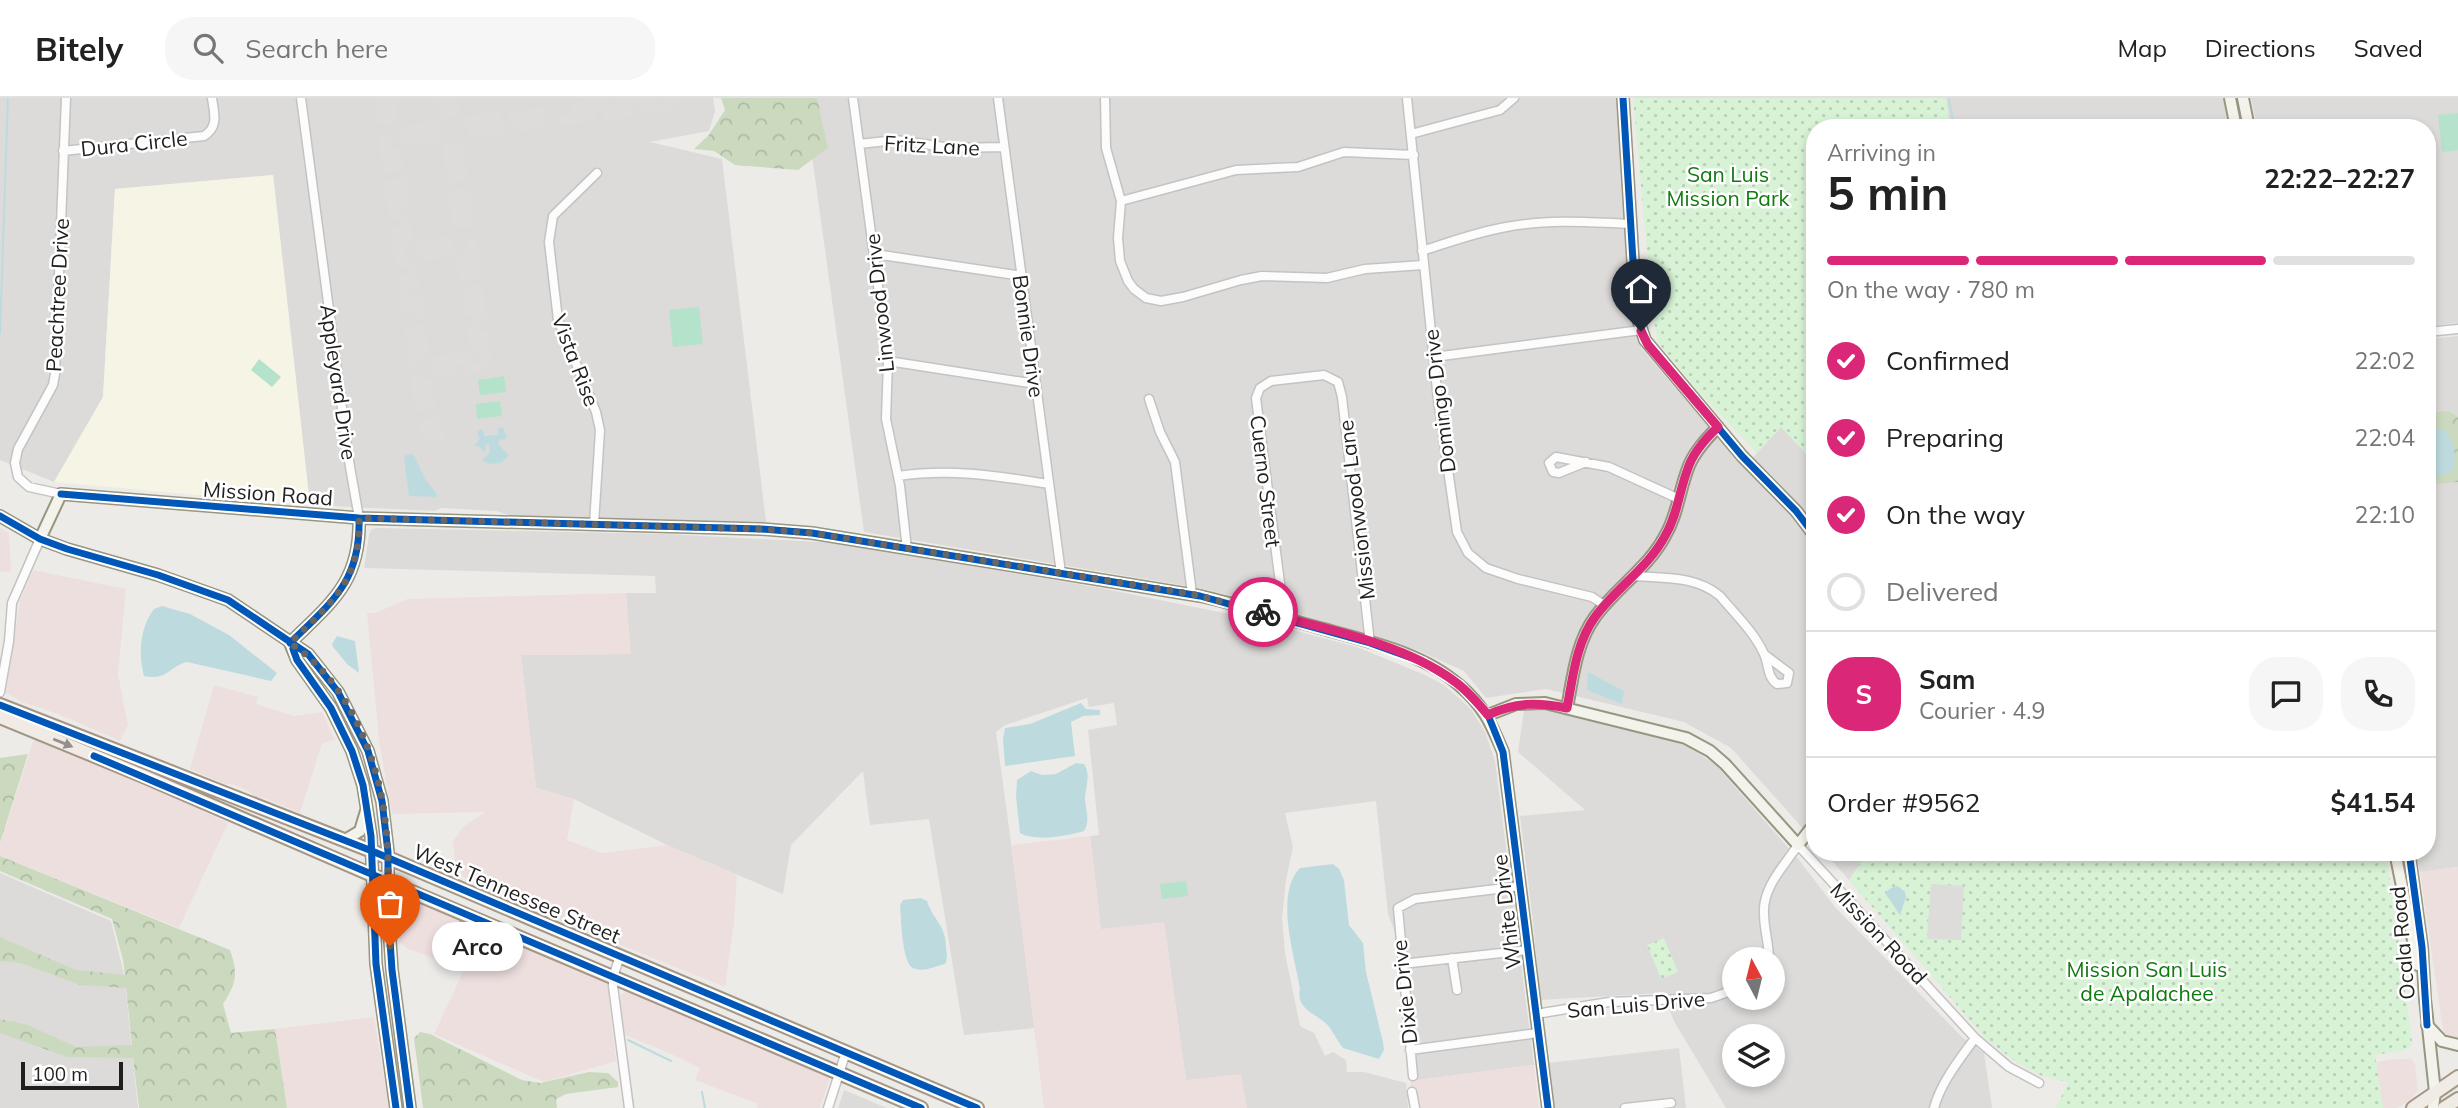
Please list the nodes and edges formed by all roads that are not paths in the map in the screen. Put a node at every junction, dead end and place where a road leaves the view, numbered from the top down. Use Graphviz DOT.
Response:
graph roads {
  1 [pos="66,98"];
  2 [pos="212,98"];
  3 [pos="301,98"];
  4 [pos="853,98"];
  5 [pos="998,98"];
  6 [pos="1105,98"];
  7 [pos="1407,98"];
  8 [pos="1623,98"];
  9 [pos="2230,98"];
  10 [pos="2243,98"];
  11 [pos="1512,100"];
  12 [pos="2234,119"];
  13 [pos="2247,119"];
  14 [pos="1411,134"];
  15 [pos="859,144"];
  16 [pos="1004,147"];
  17 [pos="64,151"];
  18 [pos="1414,155"];
  19 [pos="597,173"];
  20 [pos="1121,201"];
  21 [pos="1631,224"];
  22 [pos="1422,251"];
  23 [pos="875,254"];
  24 [pos="1423,265"];
  25 [pos="1021,276"];
  26 [pos="2458,329"];
  27 [pos="1641,330"];
  28 [pos="2436,331"];
  29 [pos="1434,357"];
  30 [pos="888,361"];
  31 [pos="1036,384"];
  32 [pos="1260,388"];
  33 [pos="1149,399"];
  34 [pos="1718,427"];
  35 [pos="1586,462"];
  36 [pos="898,476"];
  37 [pos="1049,484"];
  38 [pos="61,494"];
  39 [pos="1679,499"];
  40 [pos="0,516"];
  41 [pos="359,518"];
  42 [pos="594,524"];
  43 [pos="1806,524"];
  44 [pos="40,538"];
  45 [pos="908,549"];
  46 [pos="1061,573"];
  47 [pos="1633,576"];
  48 [pos="1192,594"];
  49 [pos="1605,605"];
  50 [pos="1281,617"];
  51 [pos="290,643"];
  52 [pos="1370,643"];
  53 [pos="1765,655"];
  54 [pos="2,667"];
  55 [pos="0,692"];
  56 [pos="0,705"];
  57 [pos="1567,708"];
  58 [pos="1488,715"];
  59 [pos="0,717"];
  60 [pos="137,760"];
  61 [pos="116,765"];
  62 [pos="367,805"];
  63 [pos="275,812"];
  64 [pos="241,819"];
  65 [pos="1806,835"];
  66 [pos="345,841"];
  67 [pos="1798,845"];
  68 [pos="372,851"];
  69 [pos="1806,854"];
  70 [pos="388,858"];
  71 [pos="1813,861"];
  72 [pos="2397,861"];
  73 [pos="2411,861"];
  74 [pos="372,875"];
  75 [pos="2414,880"];
  76 [pos="2401,881"];
  77 [pos="388,882"];
  78 [pos="1521,886"];
  79 [pos="412,892"];
  80 [pos="524,916"];
  81 [pos="491,925"];
  82 [pos="389,927"];
  83 [pos="1768,947"];
  84 [pos="2418,947"];
  85 [pos="1528,950"];
  86 [pos="620,956"];
  87 [pos="1452,958"];
  88 [pos="1402,964"];
  89 [pos="613,977"];
  90 [pos="1457,990"];
  91 [pos="1722,994"];
  92 [pos="732,1004"];
  93 [pos="1536,1014"];
  94 [pos="725,1024"];
  95 [pos="2427,1025"];
  96 [pos="1538,1034"];
  97 [pos="1975,1038"];
  98 [pos="2458,1045"];
  99 [pos="1410,1050"];
  100 [pos="846,1052"];
  101 [pos="839,1073"];
  102 [pos="1413,1076"];
  103 [pos="2458,1077"];
  104 [pos="2039,1083"];
  105 [pos="1412,1092"];
  106 [pos="2435,1092"];
  107 [pos="2458,1099"];
  108 [pos="1671,1103"];
  109 [pos="396,1108"];
  110 [pos="410,1108"];
  111 [pos="629,1108"];
  112 [pos="828,1108"];
  113 [pos="921,1108"];
  114 [pos="977,1108"];
  115 [pos="1415,1108"];
  116 [pos="1548,1108"];
  117 [pos="1625,1108"];
  118 [pos="1934,1108"];
  119 [pos="2413,1108"];
  120 [pos="2433,1108"];
  121 [pos="2444,1108"];
  1 -- 17 [label="street, Peachtree Drive"];
  2 -- 17 [label="street, Dura Circle"];
  3 -- 41 [label="street, Appleyard Drive"];
  4 -- 15 [label="street, Linwood Drive"];
  5 -- 16 [label="street, Bonnie Drive"];
  6 -- 20 [label="street"];
  7 -- 14 [label="street, Domingo Drive"];
  8 -- 21 [label="street"];
  9 -- 12 [label="street"];
  10 -- 13 [label="street"];
  11 -- 14 [label="street"];
  14 -- 18 [label="street, Domingo Drive"];
  15 -- 16 [label="street, Fritz Lane"];
  15 -- 23 [label="street, Linwood Drive"];
  16 -- 25 [label="street, Bonnie Drive"];
  17 -- 38 [label="street, Peachtree Drive"];
  18 -- 20 [label="street"];
  18 -- 22 [label="street, Domingo Drive"];
  19 -- 42 [label="street, Vista Rise"];
  20 -- 24 [label="street"];
  21 -- 22 [label="street"];
  21 -- 27 [label="street"];
  22 -- 24 [label="street, Domingo Drive"];
  23 -- 25 [label="street"];
  23 -- 30 [label="street, Linwood Drive"];
  24 -- 29 [label="street, Domingo Drive"];
  25 -- 31 [label="street, Bonnie Drive"];
  26 -- 28 [label="street"];
  27 -- 29 [label="street"];
  27 -- 34 [label="street"];
  29 -- 49 [label="street, Domingo Drive"];
  30 -- 31 [label="street"];
  30 -- 36 [label="street, Linwood Drive"];
  31 -- 37 [label="street, Bonnie Drive"];
  32 -- 50 [label="street, Cuerno Street"];
  32 -- 52 [label="street, Missionwood Lane"];
  33 -- 48 [label="street"];
  34 -- 39 [label="street"];
  34 -- 43 [label="street"];
  35 -- 39 [label="street"];
  36 -- 37 [label="street"];
  36 -- 45 [label="street, Linwood Drive"];
  37 -- 46 [label="street, Bonnie Drive"];
  38 -- 41 [label="street, Mission Road"];
  38 -- 44 [label="street"];
  39 -- 47 [label="street"];
  40 -- 44 [label="street"];
  41 -- 42 [label="street, Mission Road"];
  41 -- 51 [label="street, Appleyard Drive"];
  42 -- 45 [label="street, Mission Road"];
  44 -- 51 [label="street"];
  44 -- 54 [label="street"];
  45 -- 46 [label="street, Mission Road"];
  46 -- 48 [label="street, Mission Road"];
  47 -- 49 [label="street"];
  47 -- 53 [label="street"];
  48 -- 50 [label="street, Mission Road"];
  49 -- 57 [label="street"];
  50 -- 52 [label="street, Mission Road"];
  51 -- 62 [label="street"];
  51 -- 70 [label="street"];
  52 -- 58 [label="street, Mission Road"];
  54 -- 55 [label="street"];
  56 -- 60 [label="main road, West Tennessee Street"];
  57 -- 58 [label="street, Mission Road"];
  57 -- 67 [label="street, Mission Road"];
  58 -- 78 [label="street, White Drive"];
  59 -- 61 [label="main road, West Tennessee Street, one-way"];
  60 -- 61 [label="main road"];
  60 -- 63 [label="main road, West Tennessee Street"];
  61 -- 64 [label="main road, West Tennessee Street"];
  62 -- 66 [label="street"];
  62 -- 68 [label="street"];
  63 -- 64 [label="main road"];
  63 -- 66 [label="main road, West Tennessee Street"];
  64 -- 74 [label="main road, West Tennessee Street"];
  65 -- 67 [label="street"];
  66 -- 68 [label="main road, West Tennessee Street"];
  67 -- 69 [label="street, Mission Road"];
  67 -- 83 [label="street"];
  68 -- 70 [label="main road, West Tennessee Street"];
  68 -- 74 [label="street"];
  70 -- 77 [label="street"];
  70 -- 80 [label="main road, West Tennessee Street"];
  71 -- 97 [label="street, Mission Road"];
  72 -- 76 [label="street, Ocala Road"];
  73 -- 75 [label="street, Ocala Road"];
  74 -- 77 [label="main road, West Tennessee Street"];
  74 -- 109 [label="street"];
  75 -- 76 [label="street"];
  75 -- 84 [label="street, Ocala Road"];
  76 -- 84 [label="street, Ocala Road"];
  77 -- 79 [label="main road, West Tennessee Street"];
  77 -- 82 [label="street"];
  78 -- 85 [label="street, White Drive"];
  78 -- 88 [label="street, Dixie Drive"];
  79 -- 81 [label="main road, West Tennessee Street"];
  79 -- 82 [label="street"];
  80 -- 81 [label="main road"];
  80 -- 86 [label="main road, West Tennessee Street"];
  81 -- 89 [label="main road, West Tennessee Street"];
  82 -- 110 [label="street"];
  84 -- 95 [label="street, Ocala Road"];
  85 -- 87 [label="street"];
  85 -- 93 [label="street, White Drive"];
  86 -- 89 [label="street"];
  86 -- 92 [label="main road, West Tennessee Street"];
  87 -- 88 [label="street"];
  87 -- 90 [label="street"];
  88 -- 99 [label="street, Dixie Drive"];
  89 -- 94 [label="main road, West Tennessee Street"];
  89 -- 111 [label="street"];
  91 -- 93 [label="street, San Luis Drive"];
  92 -- 94 [label="main road"];
  92 -- 100 [label="main road, West Tennessee Street"];
  93 -- 96 [label="street, White Drive"];
  94 -- 101 [label="main road, West Tennessee Street"];
  95 -- 98 [label="street"];
  95 -- 106 [label="street, Ocala Road"];
  96 -- 99 [label="street"];
  96 -- 116 [label="street, White Drive"];
  97 -- 104 [label="street, Mission Road"];
  97 -- 118 [label="street"];
  99 -- 102 [label="street, Dixie Drive"];
  100 -- 101 [label="street"];
  100 -- 114 [label="main road, West Tennessee Street"];
  101 -- 112 [label="street"];
  101 -- 113 [label="main road, West Tennessee Street"];
  103 -- 106 [label="main road"];
  105 -- 115 [label="street"];
  106 -- 119 [label="main road"];
  106 -- 120 [label="street, Ocala Road"];
  106 -- 121 [label="street, Ocala Road"];
  107 -- 121 [label="main road"];
  108 -- 117 [label="street"];
}
